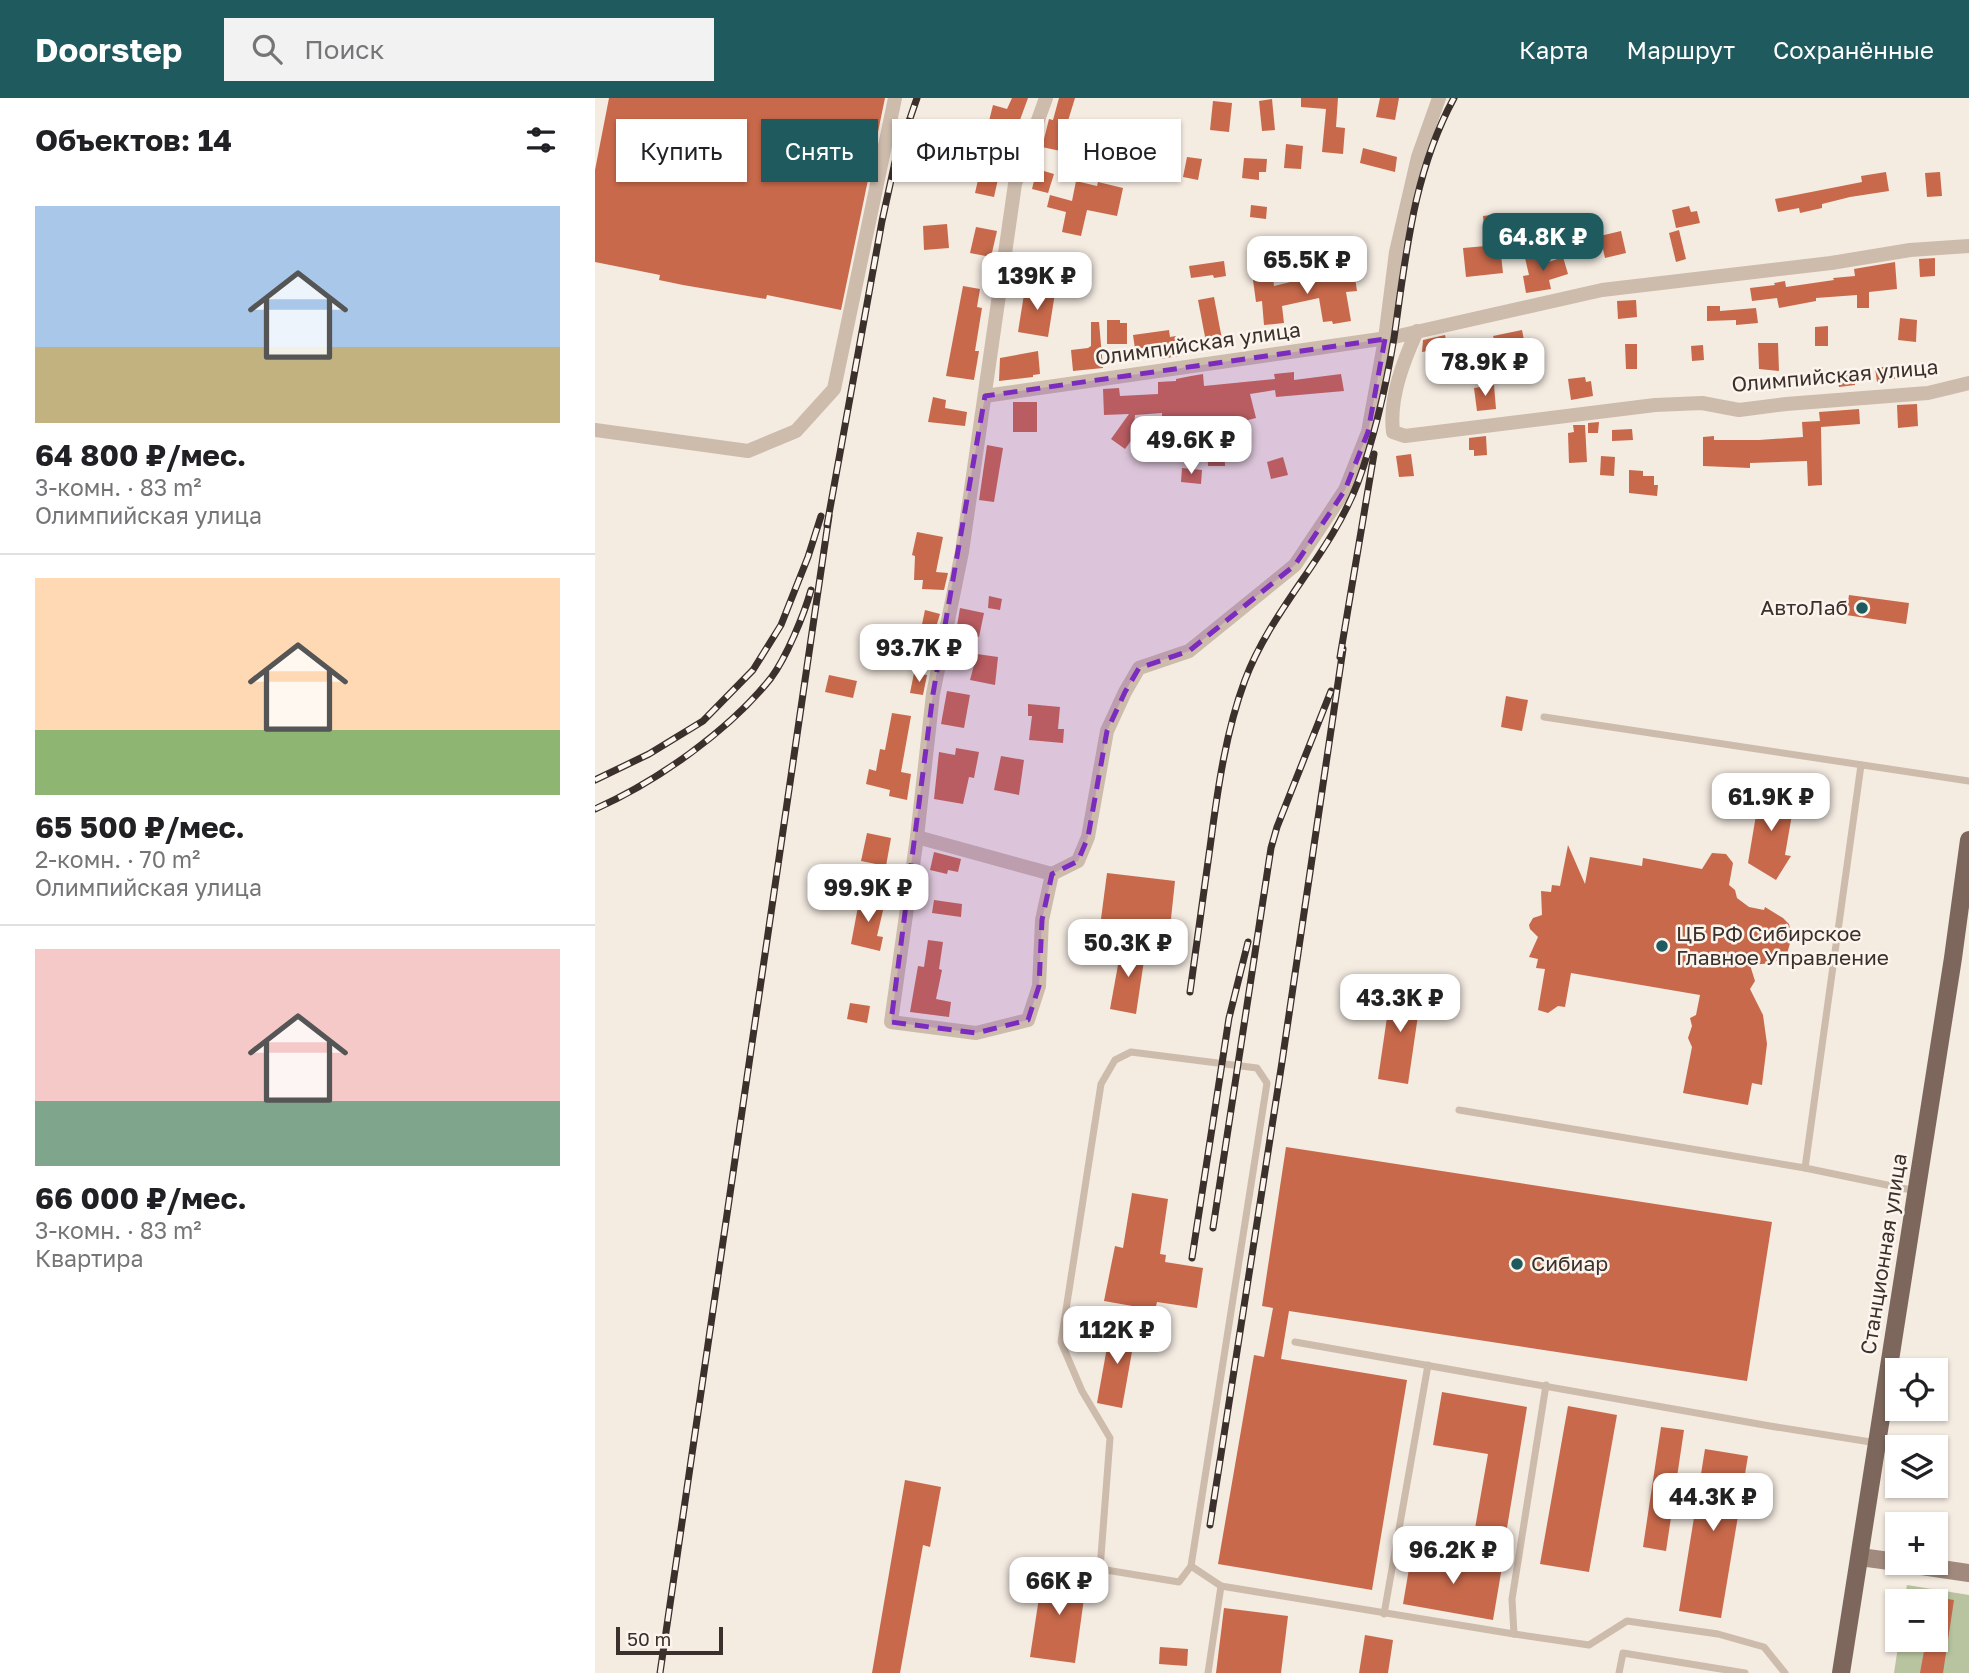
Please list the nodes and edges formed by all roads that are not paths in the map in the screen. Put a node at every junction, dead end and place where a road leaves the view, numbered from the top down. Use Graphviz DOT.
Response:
graph roads {
  1 [pos="895,98"];
  2 [pos="1046,98"];
  3 [pos="1439,98"];
  4 [pos="1969,246"];
  5 [pos="1417,331"];
  6 [pos="1385,339"];
  7 [pos="1969,383"];
  8 [pos="985,396"];
  9 [pos="595,430"];
  10 [pos="1544,717"];
  11 [pos="1861,765"];
  12 [pos="1969,781"];
  13 [pos="917,837"];
  14 [pos="1969,840"];
  15 [pos="1052,874"];
  16 [pos="1459,1110"];
  17 [pos="1805,1168"];
  18 [pos="1916,1191"];
  19 [pos="1295,1342"];
  20 [pos="1428,1365"];
  21 [pos="1546,1385"];
  22 [pos="1878,1443"];
  23 [pos="1860,1557"];
  24 [pos="1885,1560"];
  25 [pos="1192,1566"];
  26 [pos="1948,1570"];
  27 [pos="1969,1573"];
  28 [pos="1221,1586"];
  29 [pos="1384,1614"];
  30 [pos="1514,1634"];
  31 [pos="1208,1673"];
  32 [pos="1619,1673"];
  33 [pos="1745,1673"];
  34 [pos="1785,1673"];
  35 [pos="1841,1673"];
  1 -- 9 [label="street"];
  2 -- 8 [label="street"];
  3 -- 6 [label="street"];
  4 -- 5 [label="street, Олимпийская улица"];
  5 -- 6 [label="street, Олимпийская улица"];
  5 -- 7 [label="street, Олимпийская улица"];
  6 -- 8 [label="street, Олимпийская улица"];
  6 -- 15 [label="street"];
  8 -- 13 [label="street"];
  10 -- 11 [label="lane"];
  11 -- 12 [label="lane"];
  11 -- 17 [label="lane"];
  13 -- 15 [label="street"];
  13 -- 15 [label="street"];
  14 -- 18 [label="main road, Станционная улица"];
  16 -- 17 [label="lane"];
  17 -- 18 [label="lane"];
  18 -- 22 [label="main road, Станционная улица"];
  19 -- 20 [label="lane"];
  20 -- 21 [label="lane"];
  20 -- 29 [label="lane"];
  21 -- 22 [label="lane"];
  21 -- 30 [label="lane"];
  22 -- 23 [label="main road, Станционная улица"];
  23 -- 24 [label="street"];
  23 -- 35 [label="main road, Станционная улица"];
  25 -- 25 [label="lane"];
  25 -- 28 [label="lane"];
  26 -- 27 [label="street"];
  28 -- 29 [label="lane"];
  28 -- 31 [label="lane"];
  29 -- 30 [label="lane"];
  30 -- 34 [label="lane"];
  32 -- 33 [label="lane"];
}
